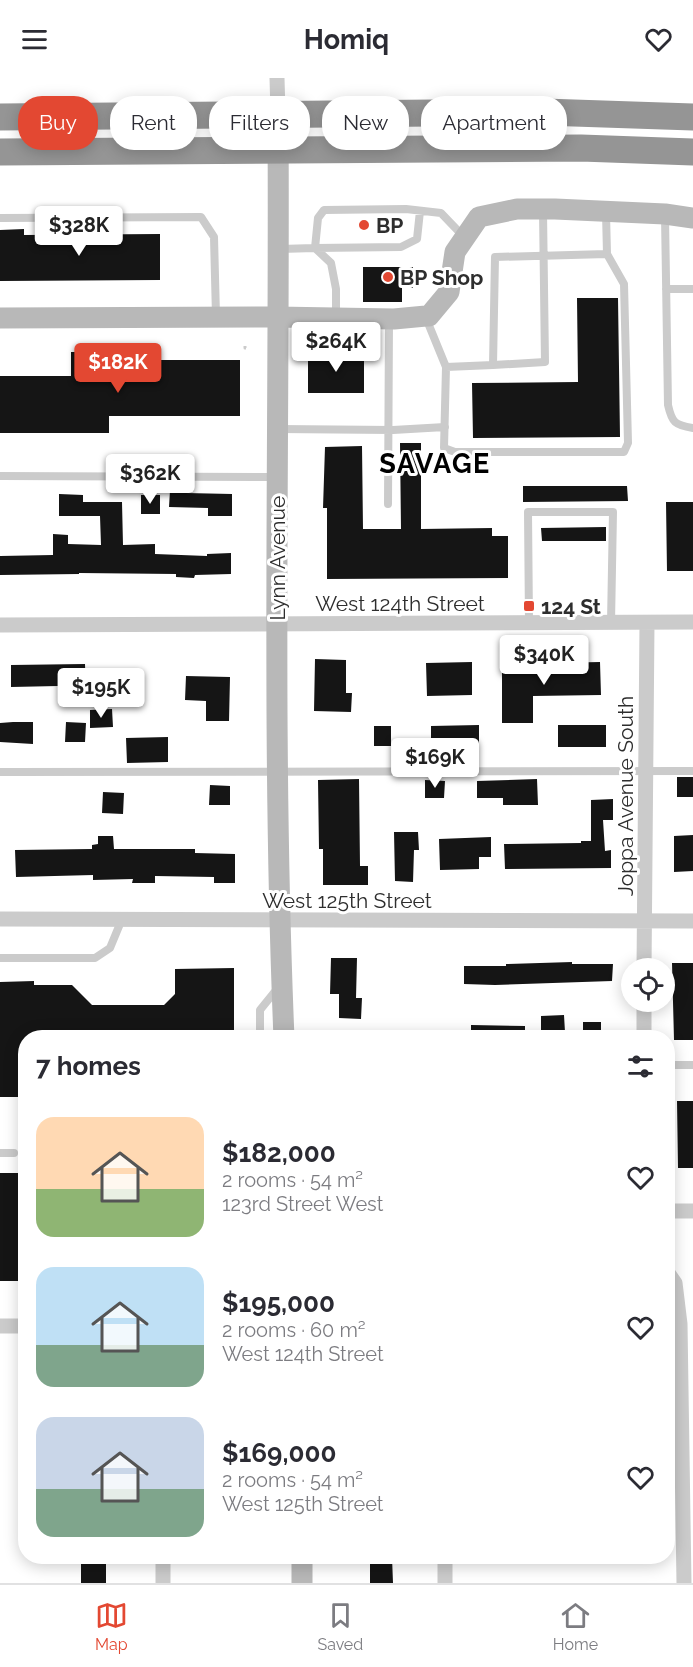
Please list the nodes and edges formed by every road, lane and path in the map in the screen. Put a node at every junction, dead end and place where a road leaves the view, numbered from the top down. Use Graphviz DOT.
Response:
graph roads {
  1 [pos="277,78"];
  2 [pos="278,96"];
  3 [pos="310,113"];
  4 [pos="209,114"];
  5 [pos="0,117"];
  6 [pos="693,117"];
  7 [pos="310,149"];
  8 [pos="209,150"];
  9 [pos="278,150"];
  10 [pos="0,152"];
  11 [pos="693,152"];
  12 [pos="543,209"];
  13 [pos="420,211"];
  14 [pos="606,211"];
  15 [pos="665,214"];
  16 [pos="0,218"];
  17 [pos="693,218"];
  18 [pos="460,245"];
  19 [pos="315,248"];
  20 [pos="277,249"];
  21 [pos="607,254"];
  22 [pos="543,256"];
  23 [pos="666,289"];
  24 [pos="693,290"];
  25 [pos="426,316"];
  26 [pos="277,317"];
  27 [pos="0,318"];
  28 [pos="216,318"];
  29 [pos="336,318"];
  30 [pos="389,319"];
  31 [pos="493,364"];
  32 [pos="446,367"];
  33 [pos="445,427"];
  34 [pos="693,428"];
  35 [pos="277,429"];
  36 [pos="389,430"];
  37 [pos="0,476"];
  38 [pos="277,477"];
  39 [pos="388,504"];
  40 [pos="693,622"];
  41 [pos="529,623"];
  42 [pos="611,623"];
  43 [pos="647,623"];
  44 [pos="0,625"];
  45 [pos="278,625"];
  46 [pos="646,770"];
  47 [pos="693,771"];
  48 [pos="0,772"];
  49 [pos="279,772"];
  50 [pos="0,919"];
  51 [pos="122,919"];
  52 [pos="279,921"];
  53 [pos="645,921"];
  54 [pos="693,921"];
  55 [pos="0,958"];
  56 [pos="644,958"];
  57 [pos="282,983"];
  58 [pos="644,1012"];
  59 [pos="260,1030"];
  60 [pos="284,1030"];
  61 [pos="644,1030"];
  62 [pos="675,1065"];
  63 [pos="693,1065"];
  64 [pos="0,1153"];
  65 [pos="14,1153"];
  66 [pos="675,1211"];
  67 [pos="693,1211"];
  68 [pos="0,1326"];
  69 [pos="18,1326"];
  70 [pos="675,1350"];
  71 [pos="163,1564"];
  72 [pos="302,1564"];
  73 [pos="445,1564"];
  74 [pos="163,1583"];
  75 [pos="302,1583"];
  76 [pos="445,1583"];
  77 [pos="684,1583"];
  1 -- 2 [label="street, Lynn Avenue"];
  3 -- 6 [label="highway"];
  4 -- 5 [label="highway"];
  7 -- 11 [label="highway"];
  8 -- 10 [label="highway"];
  9 -- 20 [label="main road, Lynn Avenue"];
  12 -- 14 [label="main road"];
  12 -- 18 [label="main road"];
  12 -- 22 [label="lane"];
  13 -- 18 [label="lane"];
  13 -- 19 [label="lane"];
  13 -- 19 [label="lane"];
  14 -- 15 [label="main road"];
  14 -- 21 [label="lane"];
  15 -- 17 [label="main road"];
  15 -- 23 [label="lane"];
  16 -- 28 [label="lane"];
  18 -- 25 [label="main road"];
  19 -- 20 [label="lane"];
  19 -- 29 [label="lane"];
  20 -- 26 [label="main road, Lynn Avenue"];
  21 -- 22 [label="lane"];
  21 -- 33 [label="lane"];
  22 -- 31 [label="lane"];
  22 -- 31 [label="lane"];
  23 -- 24 [label="lane"];
  23 -- 34 [label="lane"];
  25 -- 30 [label="main road"];
  25 -- 32 [label="lane"];
  26 -- 28 [label="main road"];
  26 -- 29 [label="main road"];
  26 -- 35 [label="main road, Lynn Avenue"];
  27 -- 28 [label="main road"];
  29 -- 30 [label="main road"];
  30 -- 36 [label="lane"];
  31 -- 32 [label="lane"];
  32 -- 33 [label="lane"];
  33 -- 36 [label="lane"];
  35 -- 36 [label="lane"];
  35 -- 38 [label="main road, Lynn Avenue"];
  36 -- 39 [label="lane"];
  37 -- 38 [label="lane"];
  38 -- 45 [label="main road, Lynn Avenue"];
  40 -- 43 [label="street, West 124th Street"];
  41 -- 42 [label="street, West 124th Street"];
  41 -- 42 [label="lane"];
  41 -- 45 [label="street, West 124th Street"];
  42 -- 43 [label="street, West 124th Street"];
  43 -- 46 [label="street, Joppa Avenue South"];
  44 -- 45 [label="street, West 124th Street"];
  45 -- 49 [label="main road, Lynn Avenue"];
  46 -- 47 [label="lane"];
  46 -- 49 [label="lane"];
  46 -- 53 [label="street, Joppa Avenue South"];
  48 -- 49 [label="lane"];
  49 -- 52 [label="main road, Lynn Avenue"];
  50 -- 51 [label="street, West 125th Street"];
  51 -- 52 [label="street, West 125th Street"];
  51 -- 55 [label="lane"];
  52 -- 53 [label="street, West 125th Street"];
  52 -- 57 [label="main road, Lynn Avenue"];
  53 -- 54 [label="street, West 125th Street"];
  53 -- 56 [label="street, Joppa Avenue South"];
  57 -- 59 [label="lane"];
  57 -- 60 [label="main road, Lynn Avenue"];
  58 -- 61 [label="street"];
  62 -- 63 [label="lane"];
  64 -- 65 [label="lane"];
  66 -- 67 [label="street"];
  68 -- 69 [label="street"];
  70 -- 77 [label="street"];
  71 -- 74 [label="street"];
  72 -- 75 [label="main road"];
  73 -- 76 [label="street"];
}
